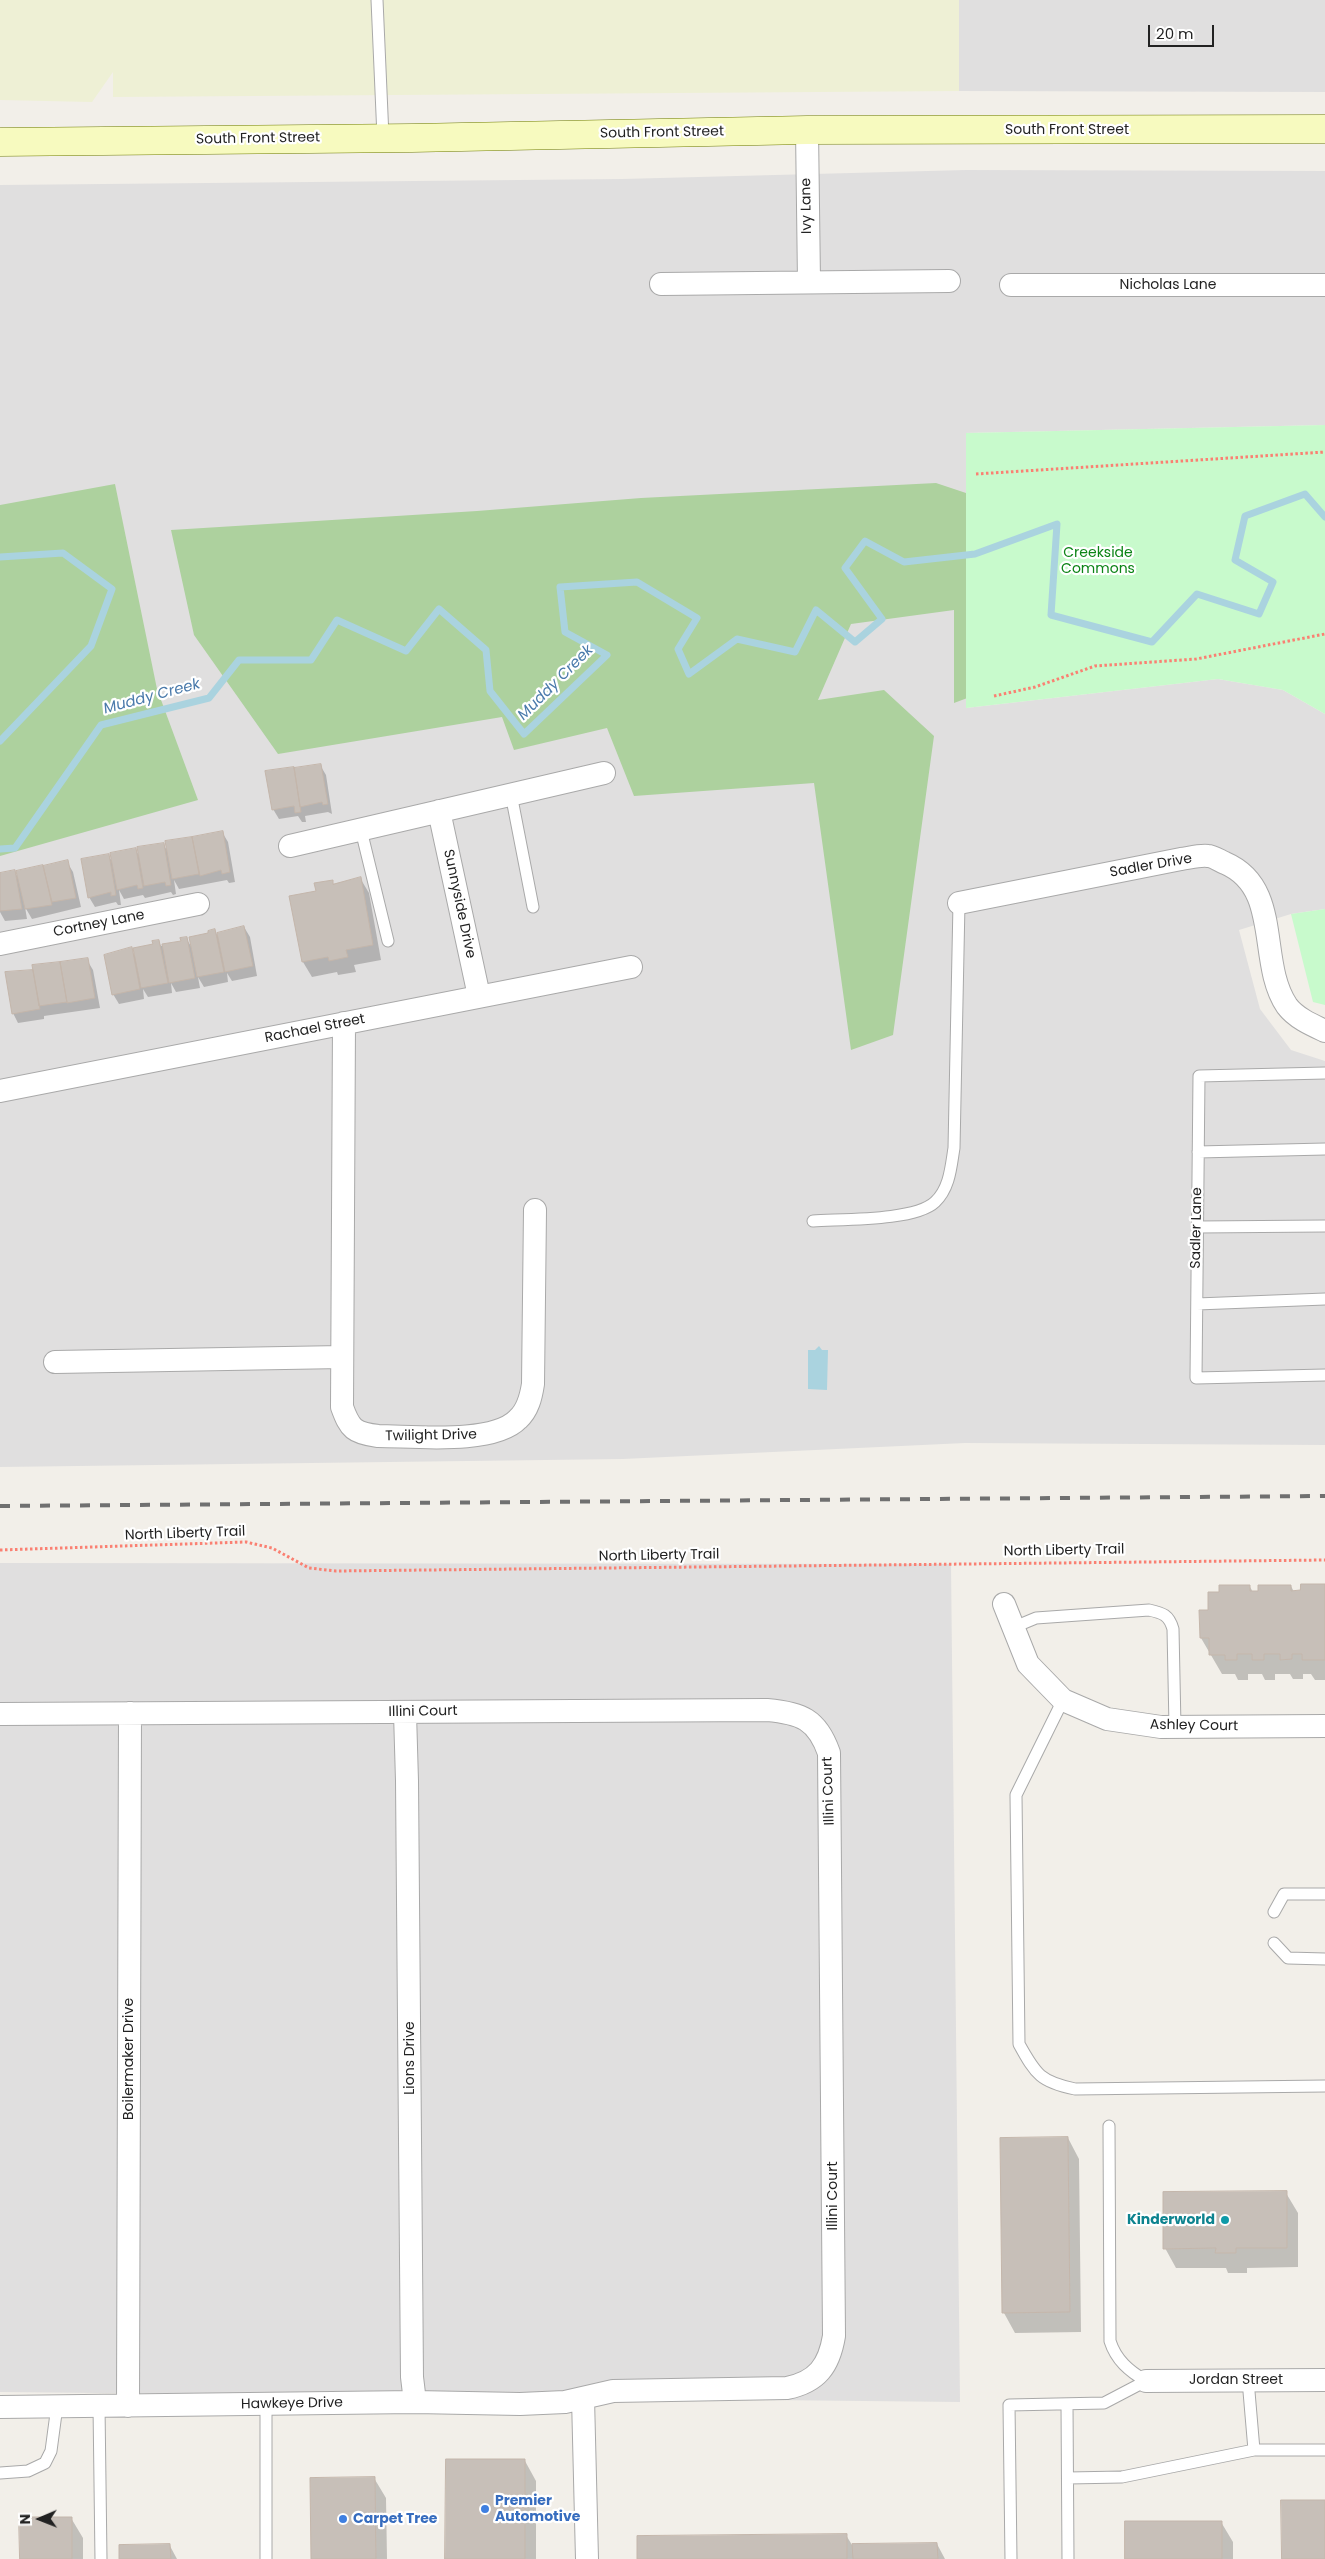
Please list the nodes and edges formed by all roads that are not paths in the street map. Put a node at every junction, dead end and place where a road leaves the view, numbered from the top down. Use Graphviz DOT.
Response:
graph roads {
  1 [pos="377,0"];
  2 [pos="1325,129"];
  3 [pos="807,130"];
  4 [pos="383,137"];
  5 [pos="0,142"];
  6 [pos="949,281"];
  7 [pos="808,282"];
  8 [pos="661,284"];
  9 [pos="1010,285"];
  10 [pos="1325,285"];
  11 [pos="604,772"];
  12 [pos="511,794"];
  13 [pos="439,811"];
  14 [pos="361,830"];
  15 [pos="290,846"];
  16 [pos="959,903"];
  17 [pos="198,904"];
  18 [pos="532,906"];
  19 [pos="388,941"];
  20 [pos="0,944"];
  21 [pos="631,966"];
  22 [pos="480,996"];
  23 [pos="344,1023"];
  24 [pos="1325,1031"];
  25 [pos="1325,1073"];
  26 [pos="0,1091"];
  27 [pos="1325,1149"];
  28 [pos="1198,1152"];
  29 [pos="535,1210"];
  30 [pos="814,1220"];
  31 [pos="1325,1226"];
  32 [pos="1198,1227"];
  33 [pos="1325,1299"];
  34 [pos="1197,1304"];
  35 [pos="342,1357"];
  36 [pos="55,1362"];
  37 [pos="1325,1375"];
  38 [pos="1004,1604"];
  39 [pos="1012,1628"];
  40 [pos="1063,1700"];
  41 [pos="130,1713"];
  42 [pos="405,1713"];
  43 [pos="0,1714"];
  44 [pos="1325,1726"];
  45 [pos="1174,1727"];
  46 [pos="1325,1894"];
  47 [pos="1274,1912"];
  48 [pos="1274,1943"];
  49 [pos="1325,1959"];
  50 [pos="1325,2086"];
  51 [pos="1109,2126"];
  52 [pos="1248,2380"];
  53 [pos="1325,2380"];
  54 [pos="1146,2381"];
  55 [pos="583,2398"];
  56 [pos="415,2402"];
  57 [pos="266,2404"];
  58 [pos="1068,2404"];
  59 [pos="56,2406"];
  60 [pos="99,2406"];
  61 [pos="128,2406"];
  62 [pos="0,2407"];
  63 [pos="1254,2450"];
  64 [pos="1325,2450"];
  65 [pos="0,2473"];
  66 [pos="1068,2478"];
  67 [pos="101,2559"];
  68 [pos="266,2559"];
  69 [pos="586,2559"];
  70 [pos="1011,2559"];
  71 [pos="1068,2559"];
  1 -- 4 [label="lane"];
  2 -- 3 [label="street, South Front Street"];
  3 -- 4 [label="street, South Front Street"];
  3 -- 7 [label="street, Ivy Lane"];
  4 -- 5 [label="street, South Front Street"];
  6 -- 7 [label="street"];
  7 -- 8 [label="street"];
  9 -- 10 [label="street, Nicholas Lane"];
  11 -- 12 [label="street"];
  12 -- 13 [label="street"];
  12 -- 18 [label="lane"];
  13 -- 14 [label="street"];
  13 -- 22 [label="street, Sunnyside Drive"];
  14 -- 15 [label="street"];
  14 -- 19 [label="lane"];
  16 -- 24 [label="street, Sadler Drive"];
  16 -- 30 [label="lane"];
  17 -- 20 [label="street, Cortney Lane"];
  21 -- 22 [label="street, Rachael Street"];
  22 -- 23 [label="street, Rachael Street"];
  23 -- 26 [label="street, Rachael Street"];
  23 -- 35 [label="street, Twilight Drive"];
  25 -- 28 [label="lane, Sadler Lane"];
  27 -- 28 [label="lane"];
  28 -- 32 [label="lane, Sadler Lane"];
  29 -- 35 [label="street, Twilight Drive"];
  31 -- 32 [label="lane"];
  32 -- 34 [label="lane, Sadler Lane"];
  33 -- 34 [label="lane"];
  34 -- 37 [label="lane, Sadler Lane"];
  35 -- 36 [label="street"];
  38 -- 39 [label="street, Ashley Court"];
  39 -- 40 [label="street, Ashley Court"];
  39 -- 45 [label="lane"];
  40 -- 45 [label="street, Ashley Court"];
  40 -- 50 [label="lane"];
  41 -- 42 [label="street, Illini Court"];
  41 -- 43 [label="street, Illini Court"];
  41 -- 61 [label="street, Boilermaker Drive"];
  42 -- 55 [label="street, Illini Court"];
  42 -- 56 [label="street, Lions Drive"];
  44 -- 45 [label="street, Ashley Court"];
  46 -- 47 [label="lane"];
  48 -- 49 [label="lane"];
  51 -- 54 [label="lane"];
  52 -- 53 [label="street, Jordan Street"];
  52 -- 54 [label="street, Jordan Street"];
  52 -- 63 [label="lane"];
  54 -- 58 [label="lane"];
  55 -- 56 [label="street, Hawkeye Drive"];
  55 -- 69 [label="street"];
  56 -- 57 [label="street, Hawkeye Drive"];
  57 -- 61 [label="street, Hawkeye Drive"];
  57 -- 68 [label="lane"];
  58 -- 66 [label="lane"];
  58 -- 70 [label="lane"];
  59 -- 60 [label="street, Hawkeye Drive"];
  59 -- 62 [label="street, Hawkeye Drive"];
  59 -- 65 [label="lane"];
  60 -- 61 [label="street, Hawkeye Drive"];
  60 -- 67 [label="lane"];
  63 -- 64 [label="lane"];
  63 -- 66 [label="lane"];
  66 -- 71 [label="lane"];
}
